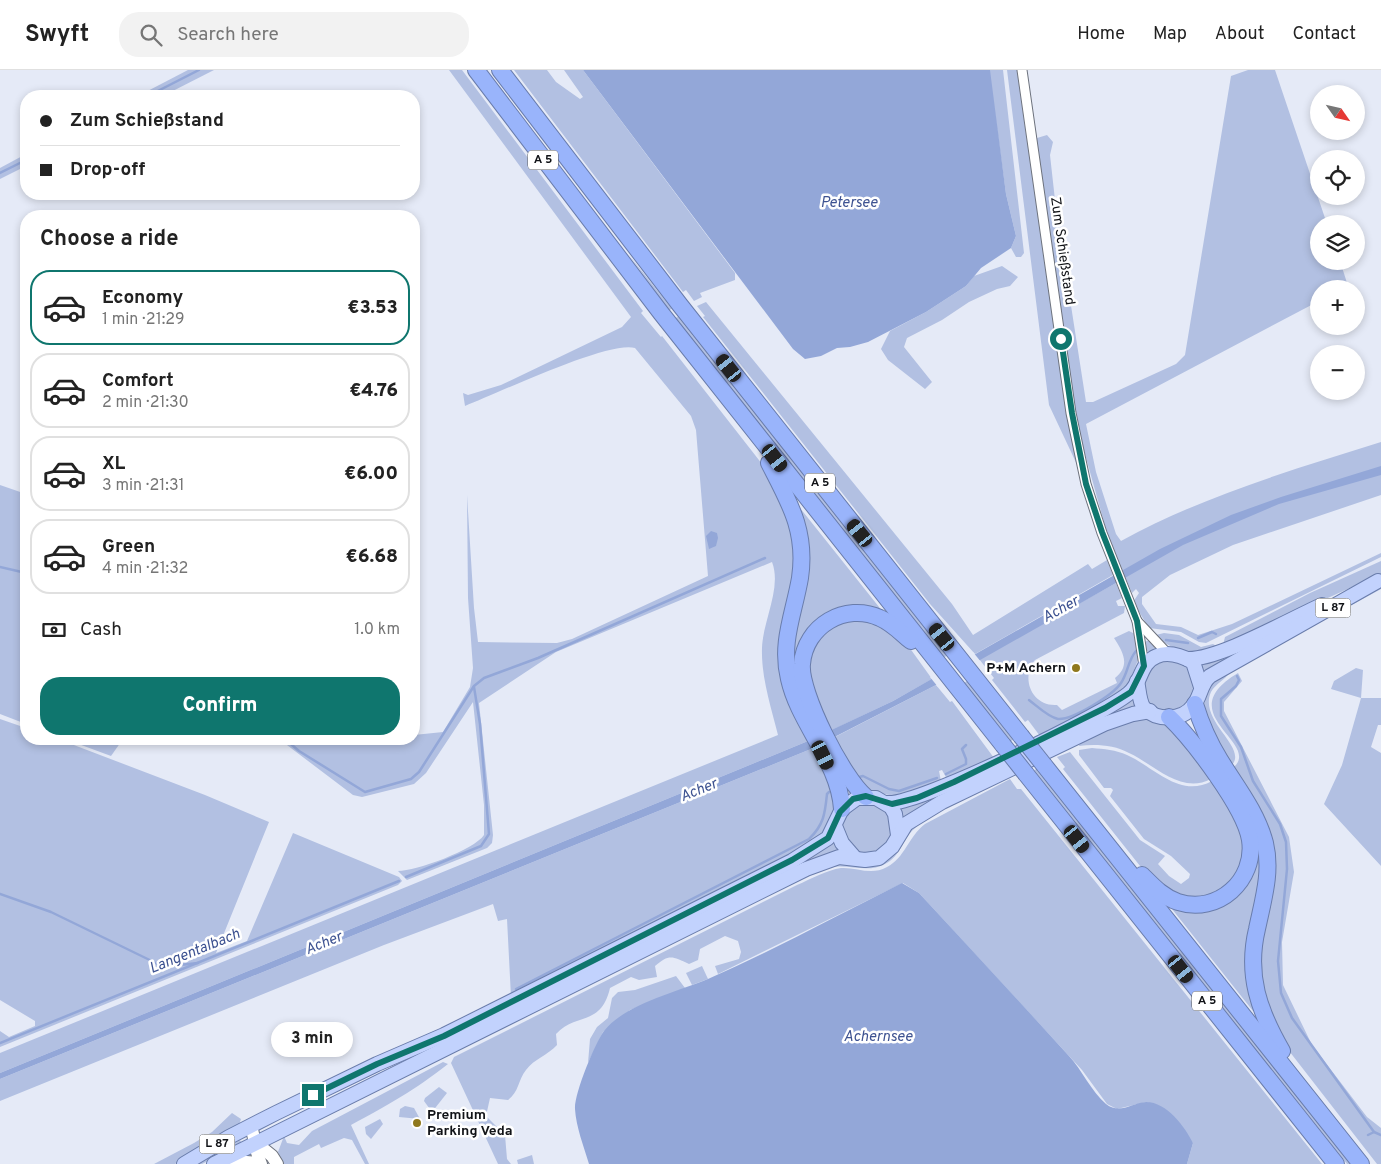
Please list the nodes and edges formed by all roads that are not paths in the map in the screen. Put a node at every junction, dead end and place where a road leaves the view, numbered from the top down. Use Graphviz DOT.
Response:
graph roads {
  1 [pos="476,70"];
  2 [pos="500,70"];
  3 [pos="1022,70"];
  4 [pos="752,429"];
  5 [pos="1380,581"];
  6 [pos="1137,621"];
  7 [pos="1168,654"];
  8 [pos="1187,659"];
  9 [pos="938,664"];
  10 [pos="1144,666"];
  11 [pos="1137,682"];
  12 [pos="1201,687"];
  13 [pos="1195,704"];
  14 [pos="1150,712"];
  15 [pos="1169,717"];
  16 [pos="815,725"];
  17 [pos="828,752"];
  18 [pos="1222,774"];
  19 [pos="866,796"];
  20 [pos="887,803"];
  21 [pos="842,809"];
  22 [pos="835,826"];
  23 [pos="898,835"];
  24 [pos="1102,838"];
  25 [pos="855,858"];
  26 [pos="1306,1095"];
  27 [pos="251,1126"];
  28 [pos="256,1143"];
  29 [pos="218,1162"];
  30 [pos="184,1164"];
  31 [pos="260,1164"];
  32 [pos="277,1164"];
  33 [pos="1336,1164"];
  34 [pos="1361,1164"];
  1 -- 4 [label="highway, A 5"];
  2 -- 24 [label="highway, A 5, bridge"];
  3 -- 6 [label="street, Zum Schießstand"];
  4 -- 9 [label="highway, A 5"];
  4 -- 16 [label="highway"];
  5 -- 8 [label="main road, L 87"];
  5 -- 12 [label="main road, L 87"];
  6 -- 7 [label="street"];
  6 -- 10 [label="street"];
  7 -- 8 [label="main road"];
  7 -- 10 [label="main road"];
  8 -- 12 [label="main road"];
  9 -- 16 [label="highway"];
  9 -- 33 [label="highway, A 5, bridge"];
  10 -- 11 [label="main road"];
  11 -- 14 [label="main road"];
  11 -- 20 [label="main road"];
  12 -- 13 [label="main road"];
  13 -- 15 [label="main road"];
  13 -- 18 [label="highway"];
  14 -- 15 [label="main road"];
  14 -- 23 [label="main road"];
  15 -- 18 [label="highway"];
  16 -- 17 [label="highway"];
  17 -- 19 [label="highway"];
  17 -- 21 [label="highway"];
  18 -- 24 [label="highway"];
  18 -- 26 [label="highway"];
  19 -- 20 [label="main road"];
  19 -- 21 [label="main road"];
  20 -- 23 [label="main road"];
  21 -- 22 [label="main road"];
  22 -- 25 [label="main road"];
  22 -- 27 [label="main road, L 87"];
  23 -- 25 [label="main road"];
  24 -- 26 [label="highway, A 5"];
  25 -- 28 [label="main road, L 87"];
  26 -- 34 [label="highway, A 5"];
  27 -- 28 [label="street, L 87"];
  27 -- 30 [label="main road, L 87"];
  28 -- 29 [label="main road, L 87"];
  28 -- 31 [label="street"];
  28 -- 32 [label="street"];
  29 -- 31 [label="street"];
}
